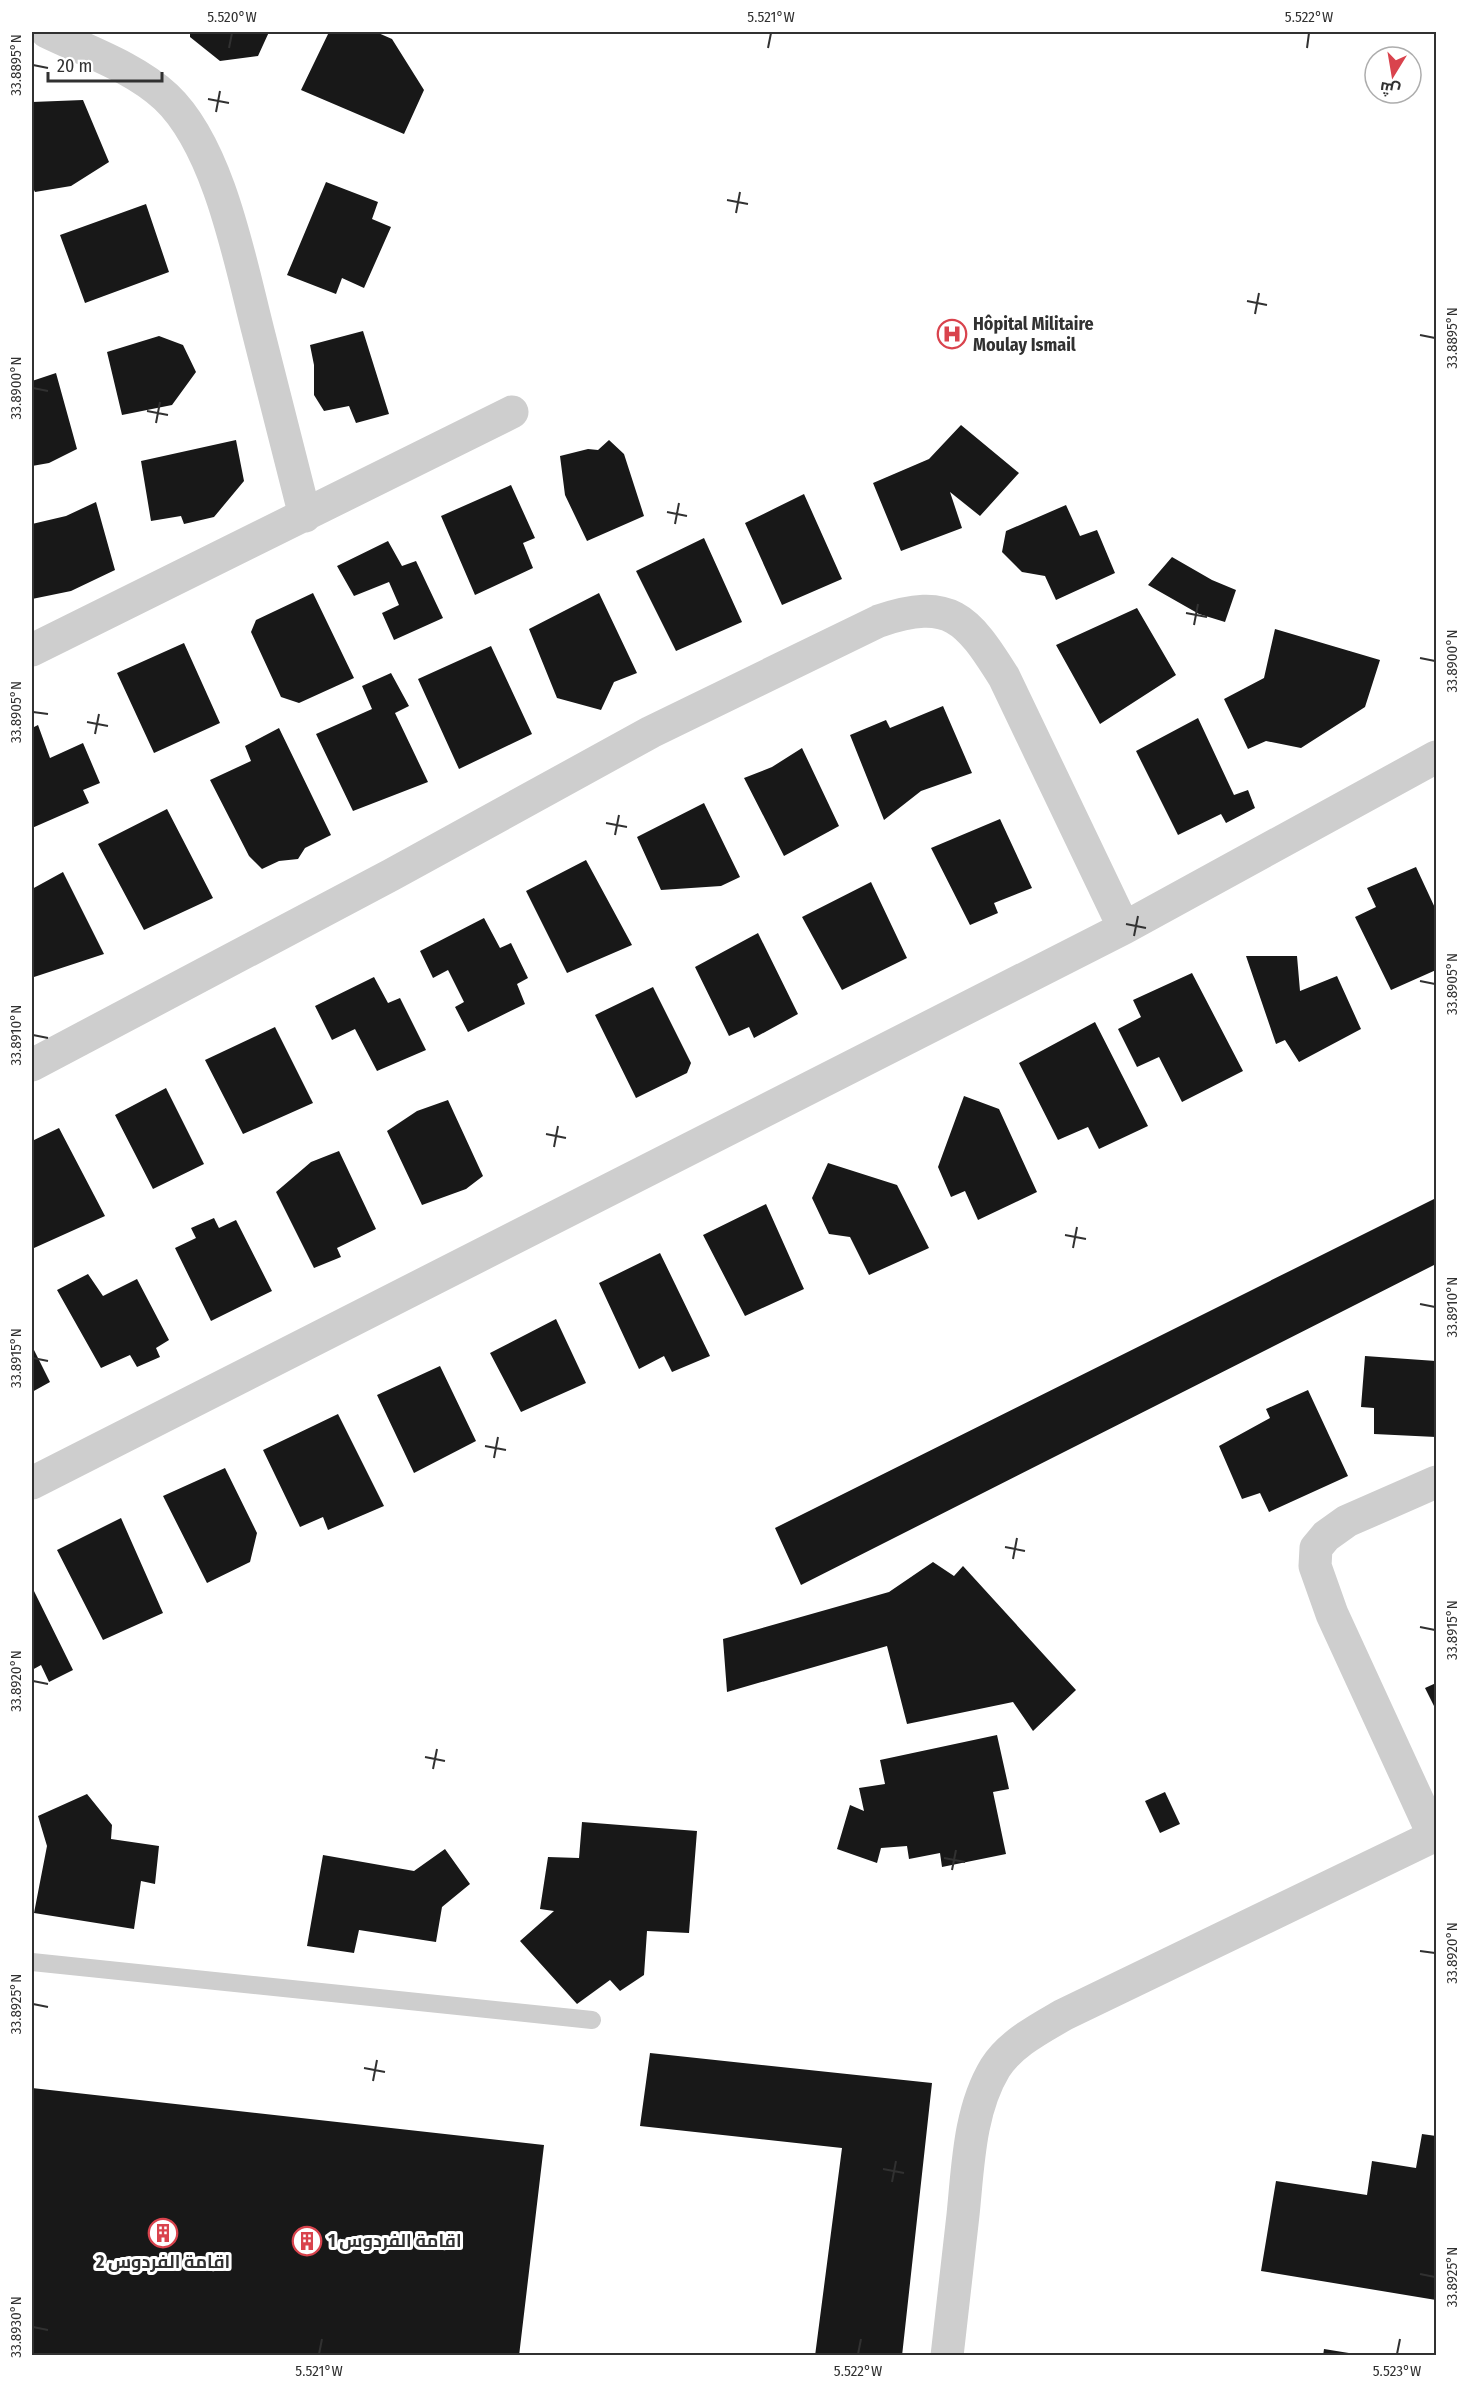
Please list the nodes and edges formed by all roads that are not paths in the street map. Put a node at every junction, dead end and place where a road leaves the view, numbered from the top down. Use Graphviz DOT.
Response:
graph roads {
  1 [pos="47,32"];
  2 [pos="512,412"];
  3 [pos="305,516"];
  4 [pos="32,650"];
  5 [pos="1437,757"];
  6 [pos="1124,928"];
  7 [pos="32,1065"];
  8 [pos="1437,1482"];
  9 [pos="32,1483"];
  10 [pos="1435,1836"];
  11 [pos="32,1962"];
  12 [pos="592,2020"];
  13 [pos="947,2355"];
  1 -- 3 [label="street"];
  2 -- 3 [label="street"];
  3 -- 4 [label="street"];
  5 -- 6 [label="street"];
  6 -- 7 [label="street"];
  6 -- 9 [label="street"];
  8 -- 10 [label="street"];
  10 -- 13 [label="street"];
  11 -- 12 [label="lane"];
}
